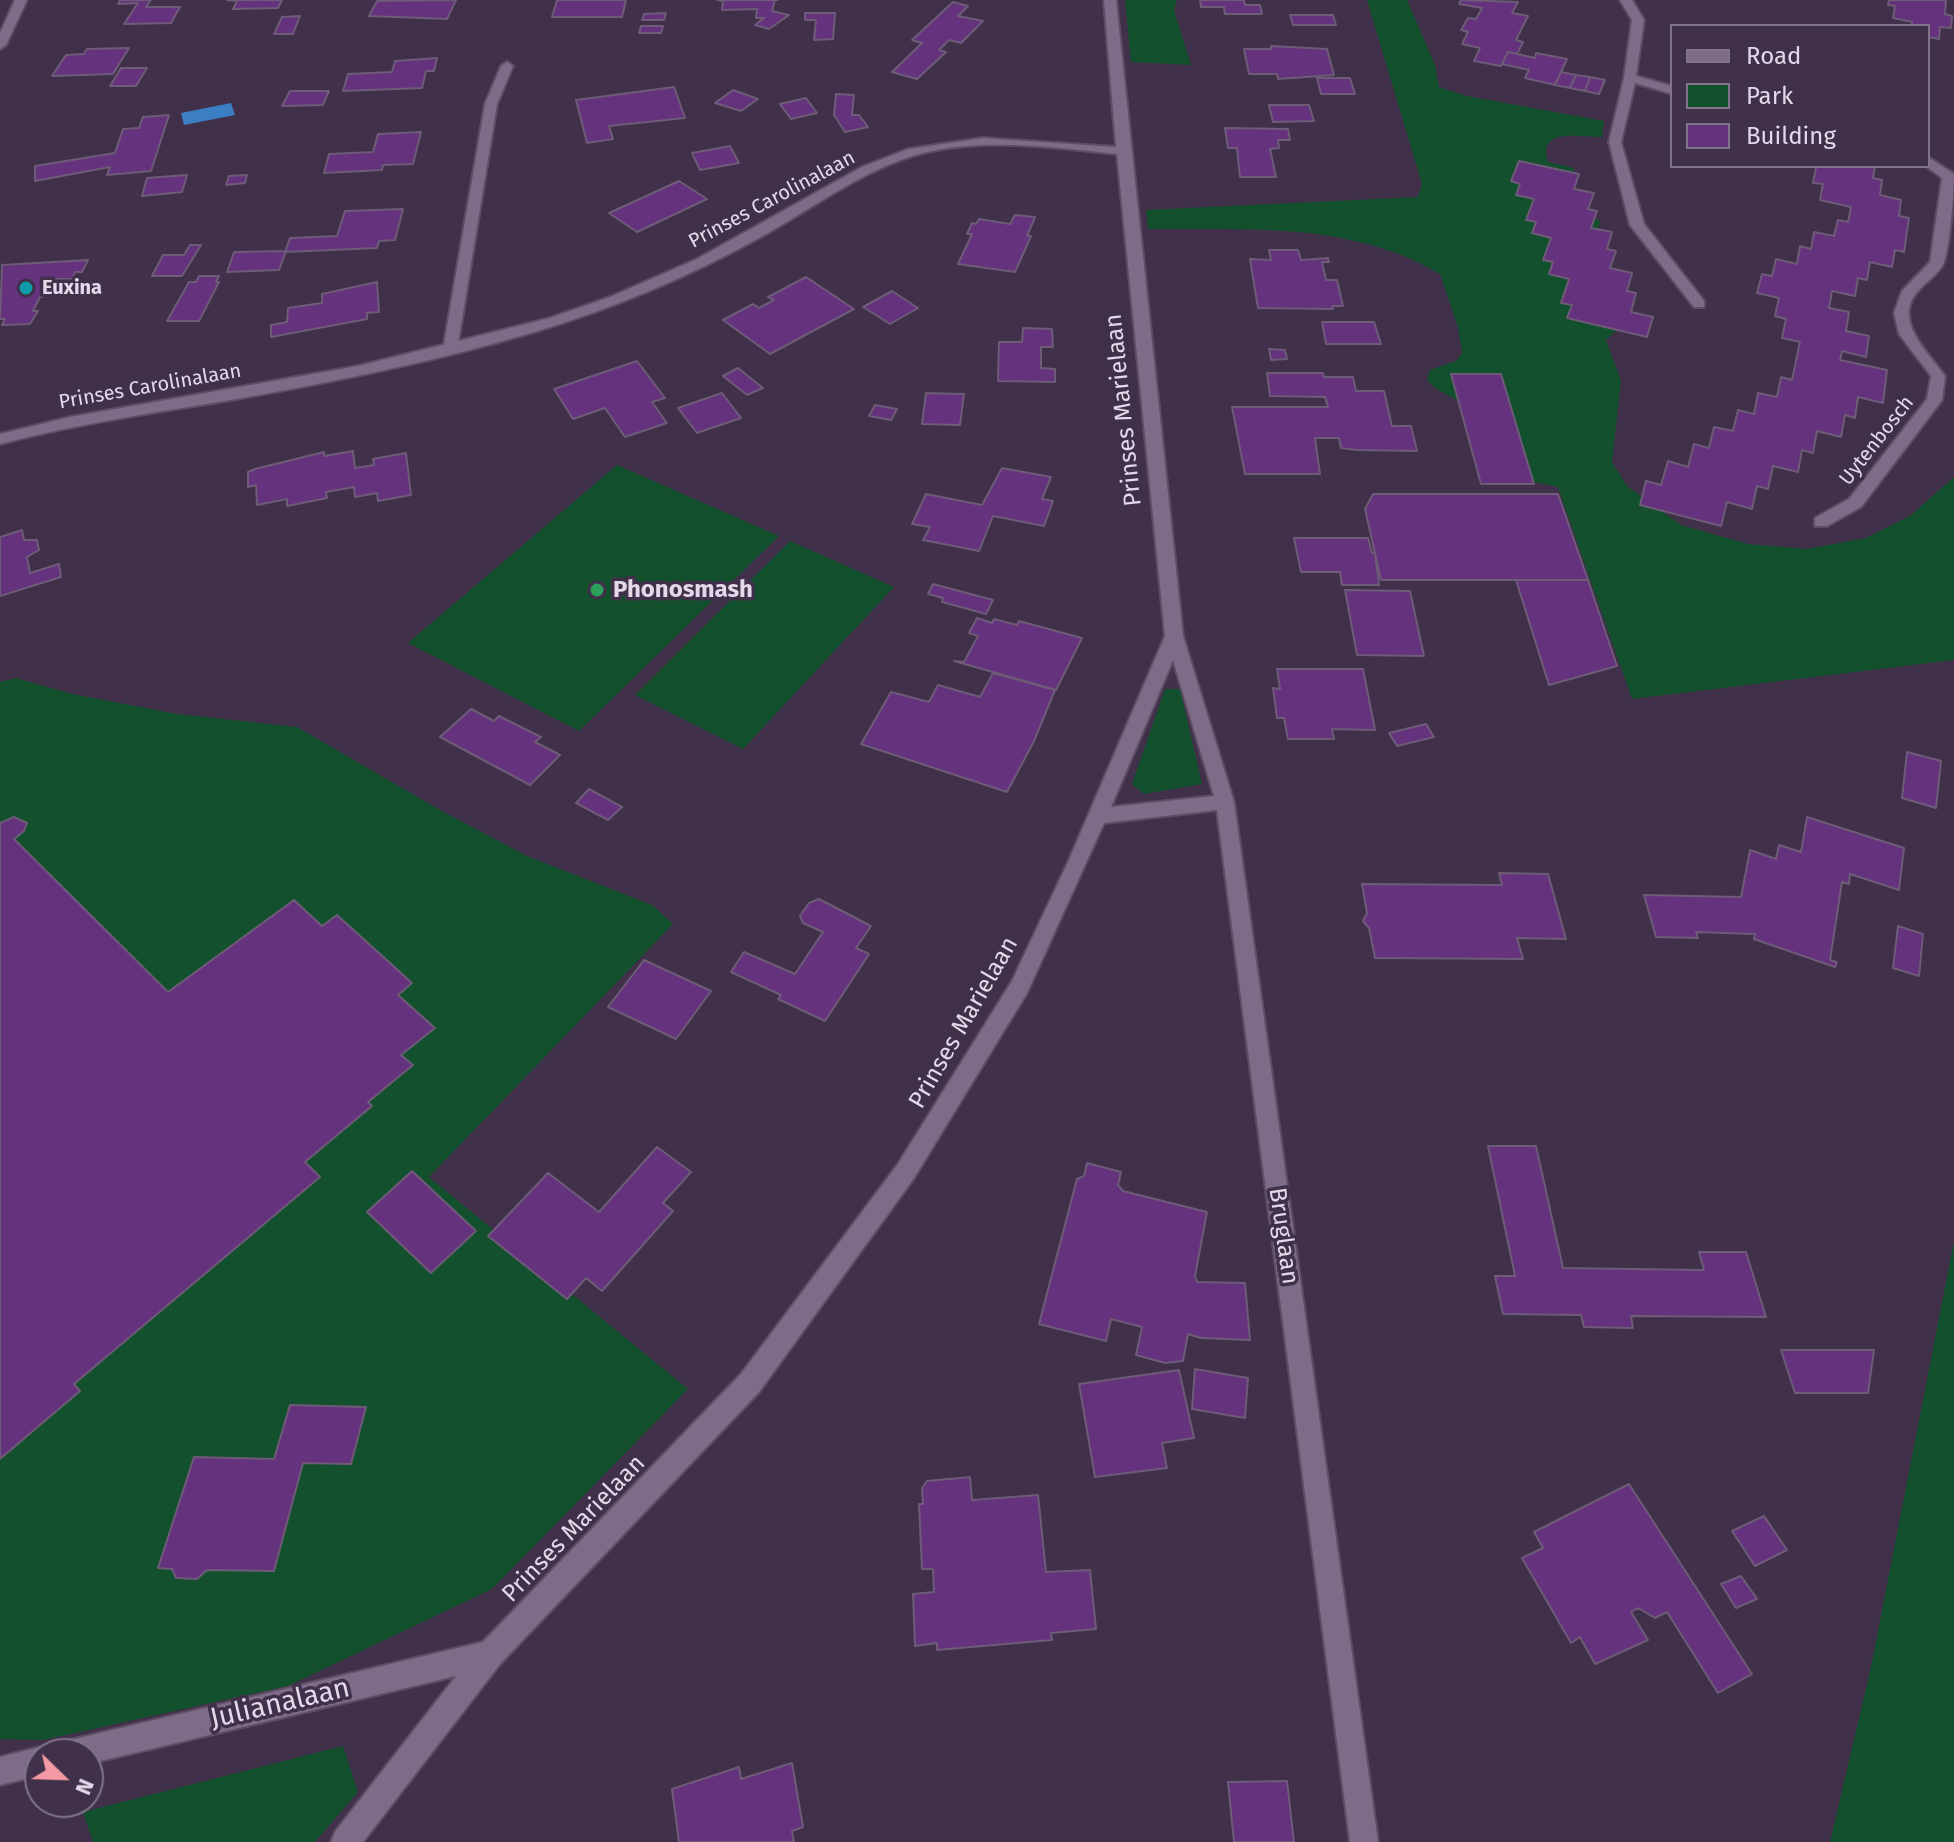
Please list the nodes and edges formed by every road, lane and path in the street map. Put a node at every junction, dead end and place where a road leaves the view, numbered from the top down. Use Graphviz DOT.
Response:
graph roads {
  1 [pos="21,0"];
  2 [pos="1110,0"];
  3 [pos="1626,0"];
  4 [pos="0,45"];
  5 [pos="507,66"];
  6 [pos="1630,78"];
  7 [pos="1670,89"];
  8 [pos="1123,151"];
  9 [pos="1930,163"];
  10 [pos="1699,304"];
  11 [pos="450,350"];
  12 [pos="0,439"];
  13 [pos="1821,522"];
  14 [pos="1174,636"];
  15 [pos="1225,802"];
  16 [pos="1098,816"];
  17 [pos="490,1654"];
  18 [pos="104,1746"];
  19 [pos="24,1765"];
  20 [pos="0,1771"];
  21 [pos="345,1842"];
  22 [pos="1364,1842"];
  1 -- 4 [label="street"];
  2 -- 8 [label="street, Prinses Marielaan"];
  3 -- 6 [label="street"];
  5 -- 11 [label="street"];
  6 -- 7 [label="street"];
  6 -- 10 [label="street"];
  8 -- 11 [label="street, Prinses Carolinalaan"];
  8 -- 14 [label="street, Prinses Marielaan"];
  9 -- 13 [label="street, Uytenbosch"];
  11 -- 12 [label="street, Prinses Carolinalaan"];
  14 -- 15 [label="street, Bruglaan"];
  14 -- 16 [label="street, Prinses Marielaan"];
  15 -- 16 [label="street"];
  15 -- 22 [label="street, Bruglaan"];
  16 -- 17 [label="street, Prinses Marielaan"];
  17 -- 18 [label="street, Julianalaan"];
  17 -- 21 [label="street, Prinses Marielaan"];
  19 -- 20 [label="street"];
}
